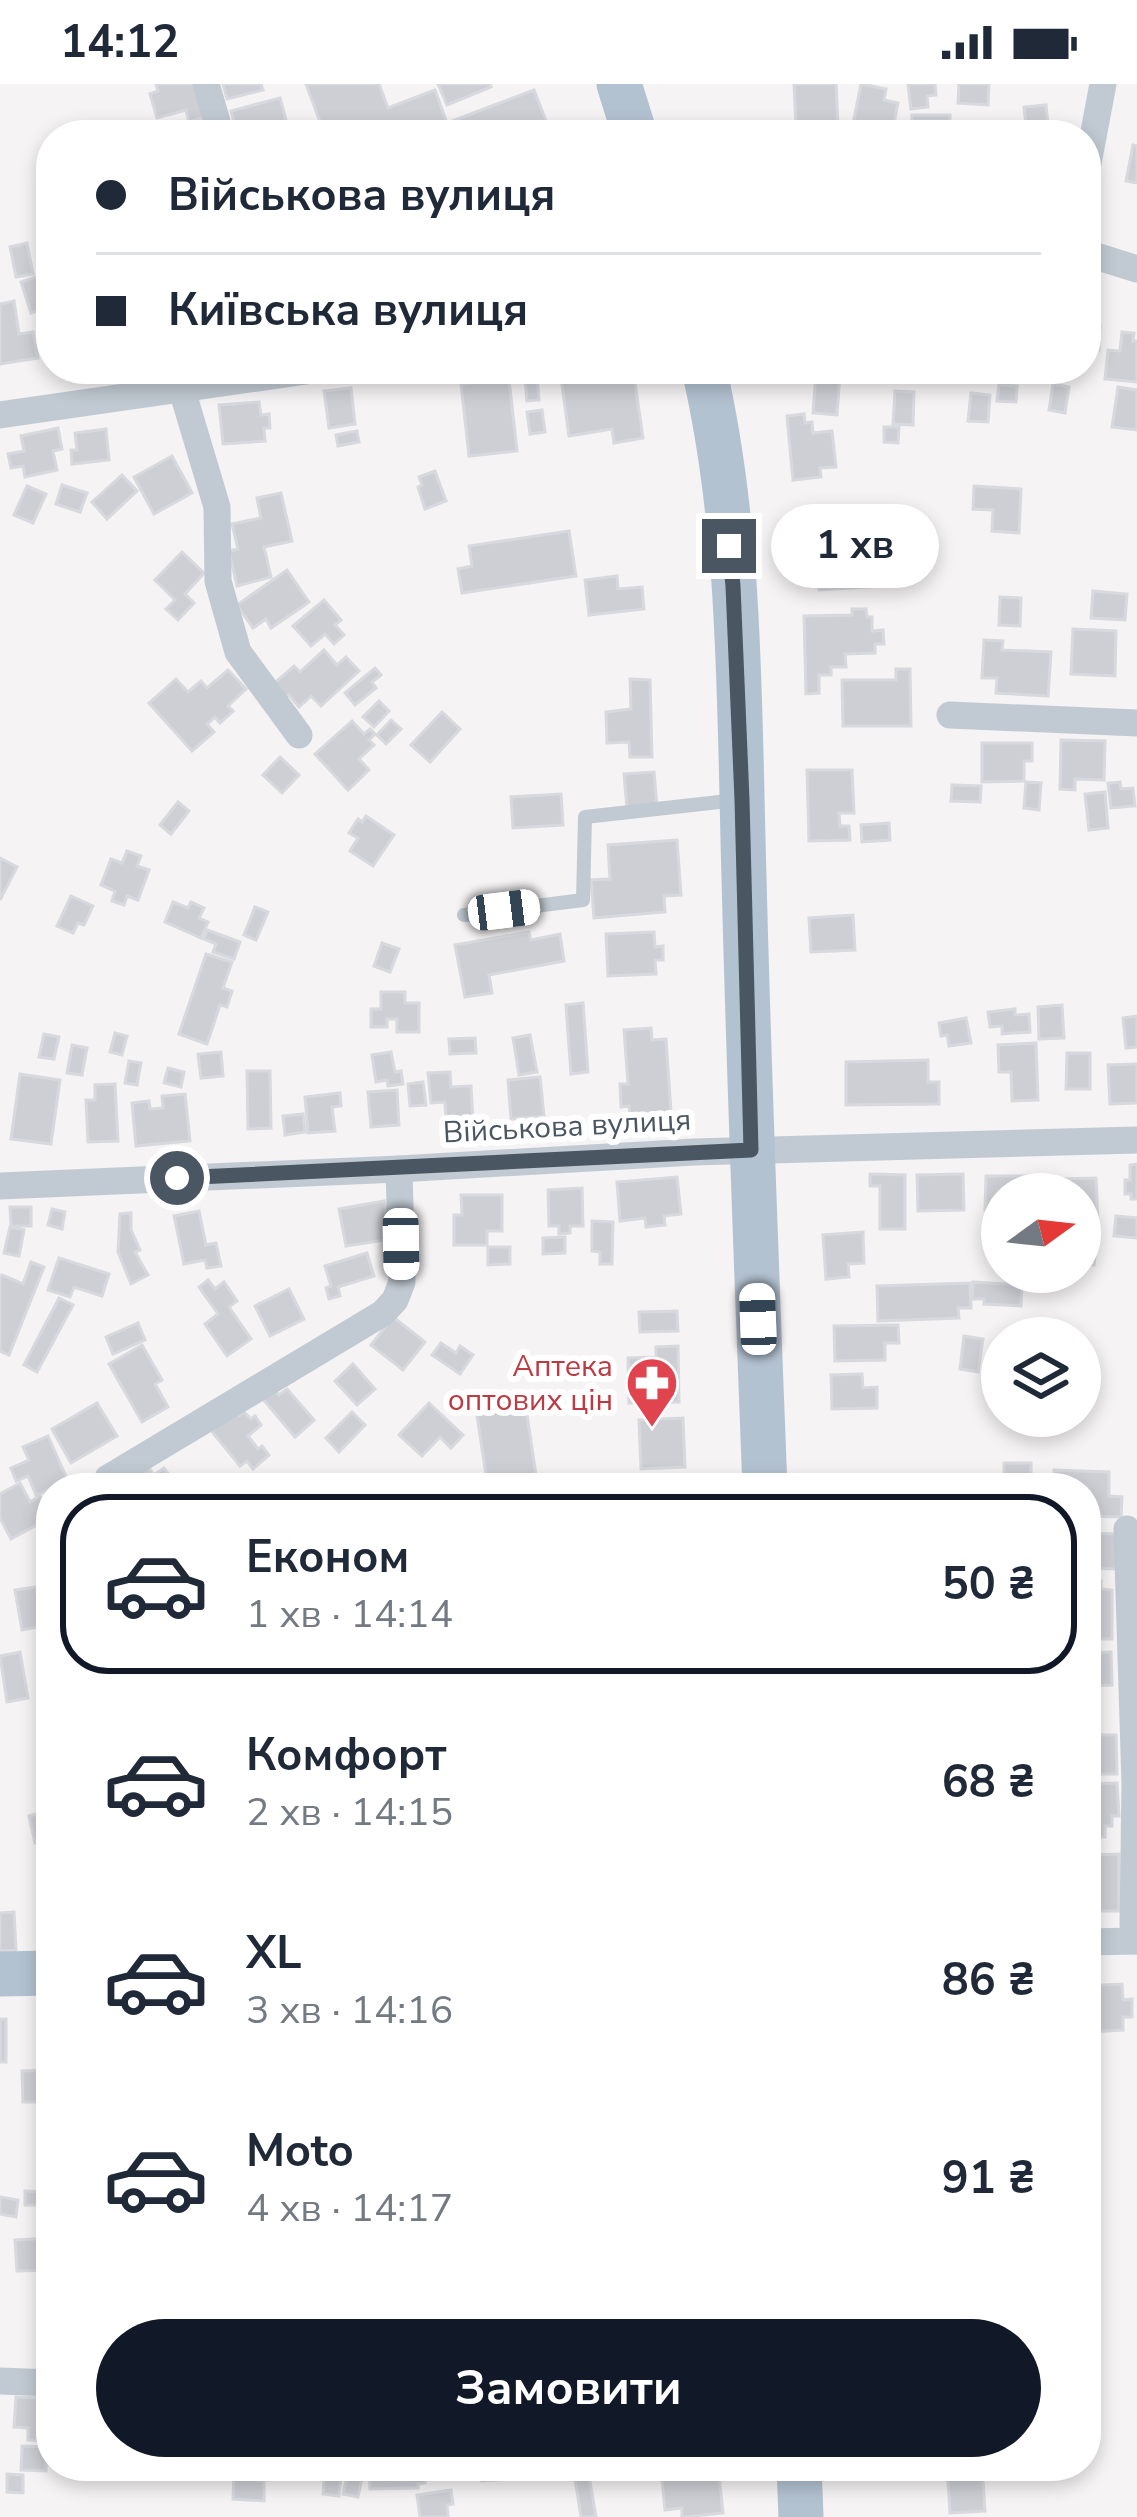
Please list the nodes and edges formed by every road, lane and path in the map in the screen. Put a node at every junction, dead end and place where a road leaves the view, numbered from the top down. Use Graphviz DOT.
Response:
graph roads {
  1 [pos="206,84"];
  2 [pos="619,84"];
  3 [pos="1102,84"];
  4 [pos="216,120"];
  5 [pos="630,120"];
  6 [pos="1096,120"];
  7 [pos="1101,258"];
  8 [pos="1137,269"];
  9 [pos="219,384"];
  10 [pos="707,384"];
  11 [pos="182,391"];
  12 [pos="0,415"];
  13 [pos="950,716"];
  14 [pos="1137,723"];
  15 [pos="299,735"];
  16 [pos="742,800"];
  17 [pos="464,915"];
  18 [pos="1137,1140"];
  19 [pos="751,1150"];
  20 [pos="399,1169"];
  21 [pos="0,1186"];
  22 [pos="116,1473"];
  23 [pos="765,1473"];
  24 [pos="1127,1528"];
  25 [pos="1137,1941"];
  26 [pos="1101,1942"];
  27 [pos="36,1973"];
  28 [pos="0,1974"];
  29 [pos="0,2381"];
  30 [pos="36,2382"];
  31 [pos="800,2481"];
  32 [pos="801,2517"];
  1 -- 4 [label="street"];
  2 -- 5 [label="main road"];
  3 -- 6 [label="street"];
  7 -- 8 [label="street"];
  9 -- 11 [label="street"];
  10 -- 16 [label="main road"];
  11 -- 12 [label="street"];
  11 -- 15 [label="street"];
  13 -- 14 [label="street"];
  16 -- 17 [label="lane"];
  16 -- 19 [label="main road"];
  18 -- 19 [label="street, Військова вулиця"];
  19 -- 20 [label="street, Військова вулиця"];
  19 -- 23 [label="main road"];
  20 -- 21 [label="street, Військова вулиця"];
  20 -- 22 [label="street"];
  24 -- 25 [label="street"];
  25 -- 26 [label="street"];
  27 -- 28 [label="main road"];
  29 -- 30 [label="street"];
  31 -- 32 [label="main road"];
}
